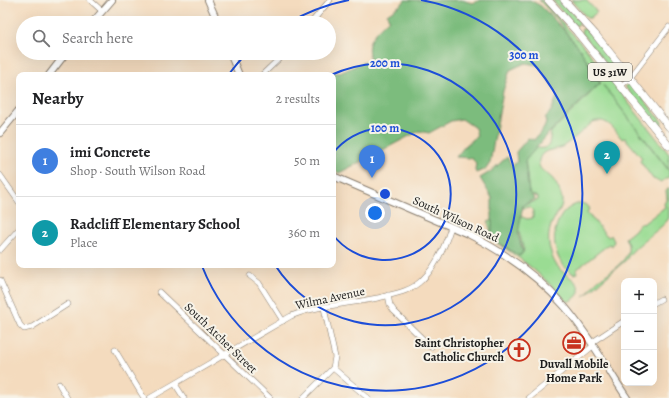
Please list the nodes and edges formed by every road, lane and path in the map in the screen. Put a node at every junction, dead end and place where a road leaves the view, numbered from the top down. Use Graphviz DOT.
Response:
graph roads {
  1 [pos="90,0"];
  2 [pos="112,0"];
  3 [pos="208,0"];
  4 [pos="330,0"];
  5 [pos="548,0"];
  6 [pos="564,0"];
  7 [pos="102,11"];
  8 [pos="98,16"];
  9 [pos="215,16"];
  10 [pos="317,16"];
  11 [pos="669,26"];
  12 [pos="61,60"];
  13 [pos="233,60"];
  14 [pos="278,60"];
  15 [pos="51,72"];
  16 [pos="238,72"];
  17 [pos="265,72"];
  18 [pos="630,78"];
  19 [pos="621,86"];
  20 [pos="16,114"];
  21 [pos="669,127"];
  22 [pos="0,133"];
  23 [pos="669,146"];
  24 [pos="0,175"];
  25 [pos="336,177"];
  26 [pos="16,198"];
  27 [pos="451,227"];
  28 [pos="16,232"];
  29 [pos="0,250"];
  30 [pos="250,276"];
  31 [pos="0,280"];
  32 [pos="158,292"];
  33 [pos="388,295"];
  34 [pos="661,298"];
  35 [pos="657,301"];
  36 [pos="68,304"];
  37 [pos="324,308"];
  38 [pos="283,321"];
  39 [pos="621,323"];
  40 [pos="593,346"];
  41 [pos="431,347"];
  42 [pos="115,350"];
  43 [pos="225,355"];
  44 [pos="333,368"];
  45 [pos="59,384"];
  46 [pos="175,384"];
  47 [pos="68,398"];
  48 [pos="144,398"];
  49 [pos="150,398"];
  50 [pos="184,398"];
  51 [pos="270,398"];
  52 [pos="303,398"];
  53 [pos="368,398"];
  54 [pos="529,398"];
  55 [pos="627,398"];
  1 -- 7 [label="street"];
  2 -- 7 [label="main road"];
  3 -- 9 [label="main road"];
  4 -- 10 [label="street"];
  5 -- 19 [label="highway, US 31W"];
  6 -- 18 [label="highway, US 31W"];
  7 -- 8 [label="main road"];
  11 -- 18 [label="street"];
  12 -- 15 [label="main road"];
  13 -- 16 [label="main road"];
  14 -- 17 [label="street"];
  18 -- 19 [label="street"];
  18 -- 21 [label="highway, US 31W"];
  19 -- 23 [label="highway, US 31W"];
  20 -- 22 [label="main road"];
  24 -- 26 [label="street"];
  25 -- 27 [label="main road, South Wilson Road"];
  27 -- 33 [label="street, Wilma Avenue"];
  27 -- 40 [label="main road, South Wilson Road"];
  28 -- 29 [label="street"];
  30 -- 38 [label="street"];
  31 -- 36 [label="street"];
  32 -- 43 [label="street, South Atcher Street"];
  33 -- 37 [label="street, Wilma Avenue"];
  33 -- 41 [label="street"];
  34 -- 35 [label="street"];
  37 -- 38 [label="street, Wilma Avenue"];
  37 -- 44 [label="street"];
  38 -- 43 [label="street, Wilma Avenue"];
  39 -- 40 [label="street"];
  40 -- 54 [label="street"];
  40 -- 55 [label="main road, South Wilson Road"];
  42 -- 48 [label="street"];
  43 -- 46 [label="street, Wilma Avenue"];
  43 -- 51 [label="street, South Atcher Street"];
  44 -- 52 [label="street"];
  44 -- 53 [label="street"];
  45 -- 47 [label="street"];
  46 -- 49 [label="street, Wilma Avenue"];
  46 -- 50 [label="street"];
}
